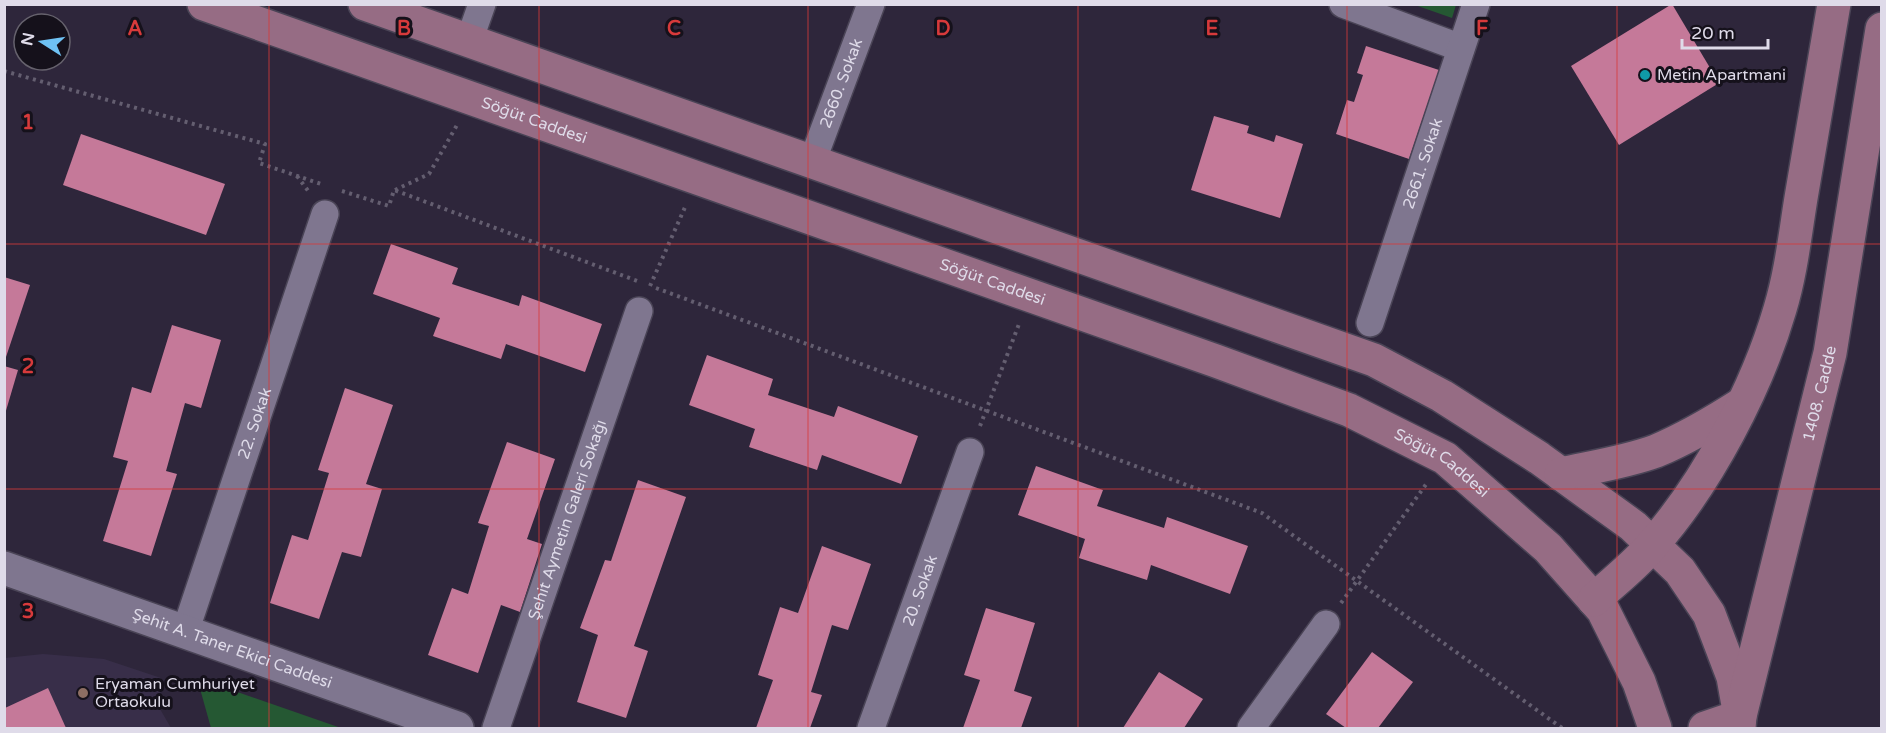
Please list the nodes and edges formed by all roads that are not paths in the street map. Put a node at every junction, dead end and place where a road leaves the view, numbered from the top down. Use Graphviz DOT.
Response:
graph roads {
  1 [pos="204,4"];
  2 [pos="365,4"];
  3 [pos="482,4"];
  4 [pos="871,4"];
  5 [pos="1343,4"];
  6 [pos="1476,4"];
  7 [pos="1834,4"];
  8 [pos="1881,29"];
  9 [pos="469,41"];
  10 [pos="1461,48"];
  11 [pos="812,162"];
  12 [pos="325,214"];
  13 [pos="639,311"];
  14 [pos="1370,323"];
  15 [pos="1742,404"];
  16 [pos="970,452"];
  17 [pos="1561,474"];
  18 [pos="1653,545"];
  19 [pos="4,568"];
  20 [pos="1594,600"];
  21 [pos="1326,624"];
  22 [pos="185,632"];
  23 [pos="1740,722"];
  24 [pos="457,729"];
  25 [pos="496,729"];
  26 [pos="871,729"];
  27 [pos="1251,729"];
  28 [pos="1655,729"];
  29 [pos="1705,729"];
  1 -- 20 [label="main road, Söğüt Caddesi"];
  2 -- 9 [label="main road"];
  3 -- 9 [label="street"];
  4 -- 11 [label="street, 2660. Sokak"];
  5 -- 10 [label="street"];
  6 -- 10 [label="street, 2661. Sokak"];
  7 -- 15 [label="main road"];
  8 -- 23 [label="main road, 1408. Cadde"];
  9 -- 11 [label="main road"];
  10 -- 14 [label="street, 2661. Sokak"];
  11 -- 17 [label="main road"];
  12 -- 22 [label="street, 22. Sokak"];
  13 -- 25 [label="street, Şehit Aymetin Galeri Sokağı"];
  15 -- 17 [label="main road"];
  15 -- 18 [label="main road"];
  16 -- 26 [label="street, 20. Sokak"];
  17 -- 18 [label="main road"];
  18 -- 20 [label="main road"];
  18 -- 23 [label="main road"];
  19 -- 22 [label="street, Şehit A. Taner Ekici Caddesi"];
  20 -- 28 [label="main road, Söğüt Caddesi"];
  21 -- 27 [label="street"];
  22 -- 24 [label="street, Şehit A. Taner Ekici Caddesi"];
  23 -- 29 [label="main road"];
}
